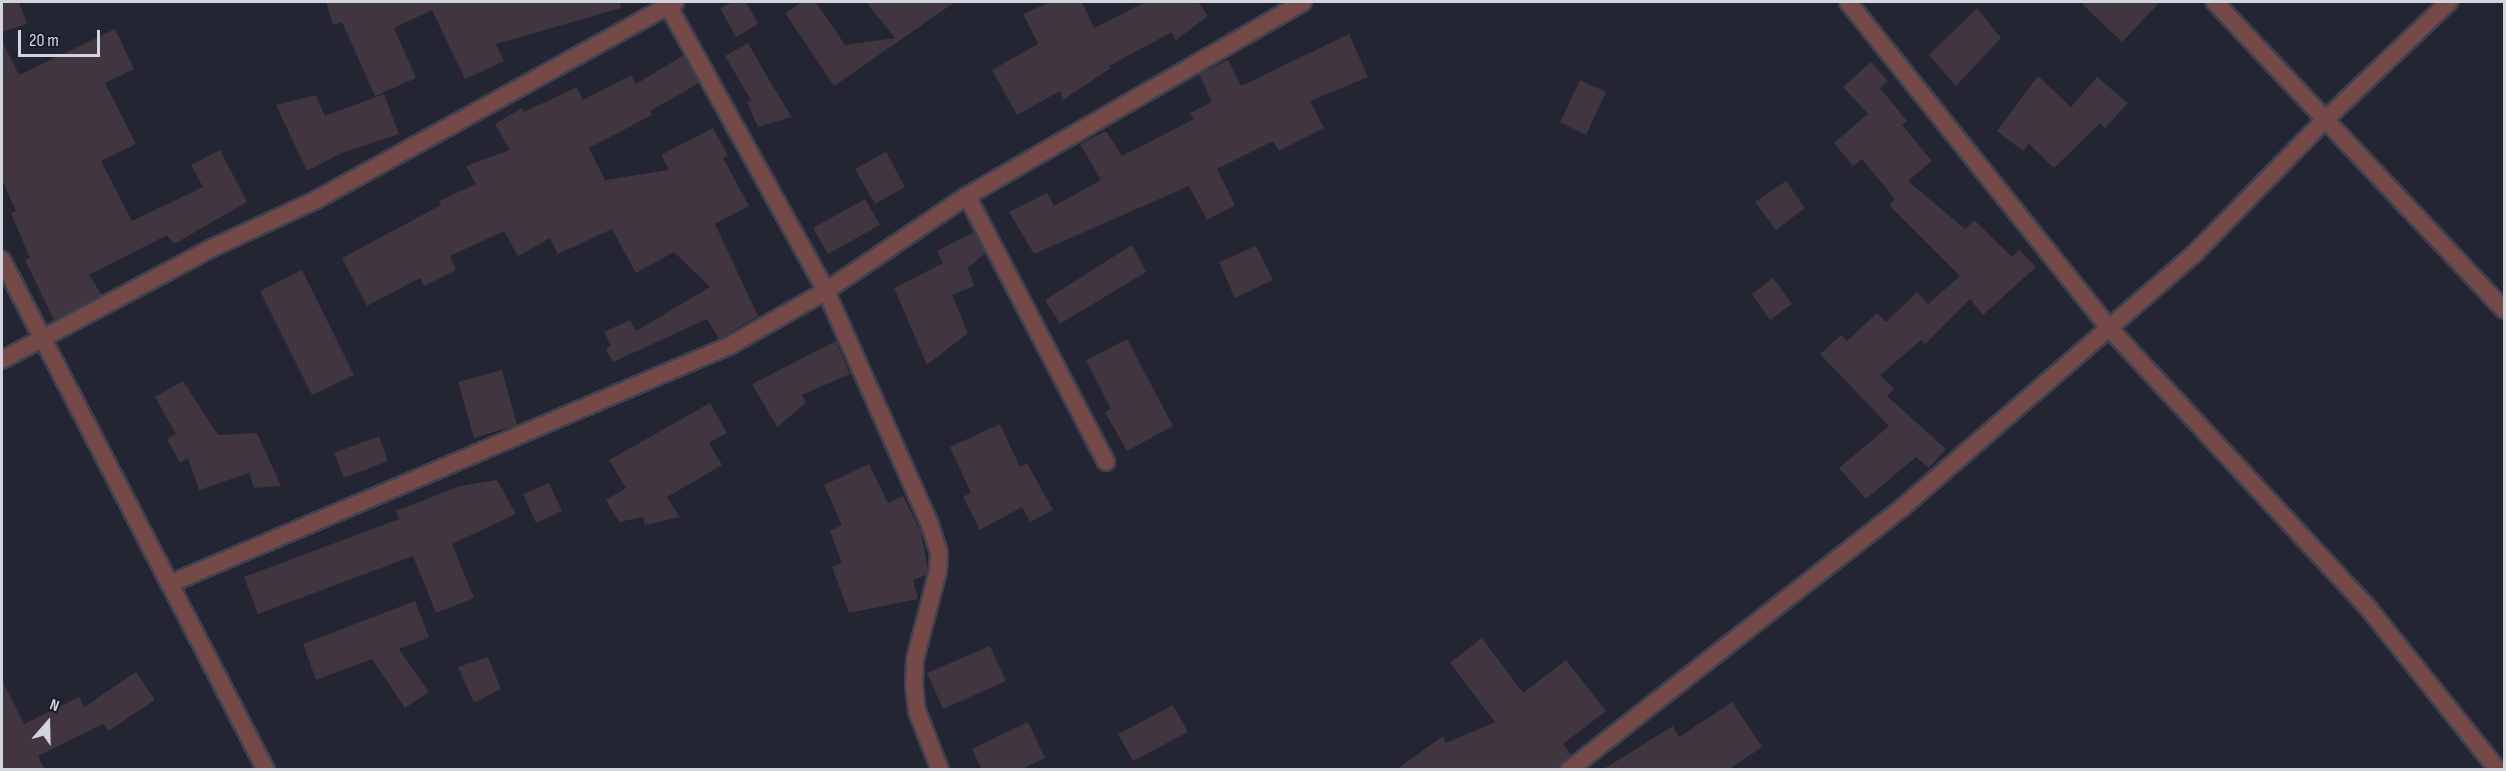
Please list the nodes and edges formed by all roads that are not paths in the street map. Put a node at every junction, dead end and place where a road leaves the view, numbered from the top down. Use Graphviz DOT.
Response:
graph roads {
  1 [pos="1303,2"];
  2 [pos="1848,2"];
  3 [pos="2215,2"];
  4 [pos="2449,2"];
  5 [pos="670,3"];
  6 [pos="2326,119"];
  7 [pos="967,196"];
  8 [pos="2,260"];
  9 [pos="826,291"];
  10 [pos="2505,310"];
  11 [pos="2109,328"];
  12 [pos="41,337"];
  13 [pos="2,360"];
  14 [pos="1106,462"];
  15 [pos="169,584"];
  16 [pos="266,770"];
  17 [pos="940,770"];
  18 [pos="1569,770"];
  19 [pos="2498,770"];
  1 -- 7 [label="street"];
  2 -- 11 [label="street"];
  3 -- 6 [label="street"];
  4 -- 6 [label="street"];
  5 -- 9 [label="street"];
  5 -- 12 [label="street"];
  6 -- 10 [label="street"];
  6 -- 11 [label="street"];
  7 -- 9 [label="street"];
  7 -- 14 [label="street"];
  8 -- 12 [label="street"];
  9 -- 15 [label="street"];
  9 -- 17 [label="street"];
  11 -- 18 [label="street"];
  11 -- 19 [label="street"];
  12 -- 13 [label="street"];
  12 -- 15 [label="street"];
  15 -- 16 [label="street"];
}
